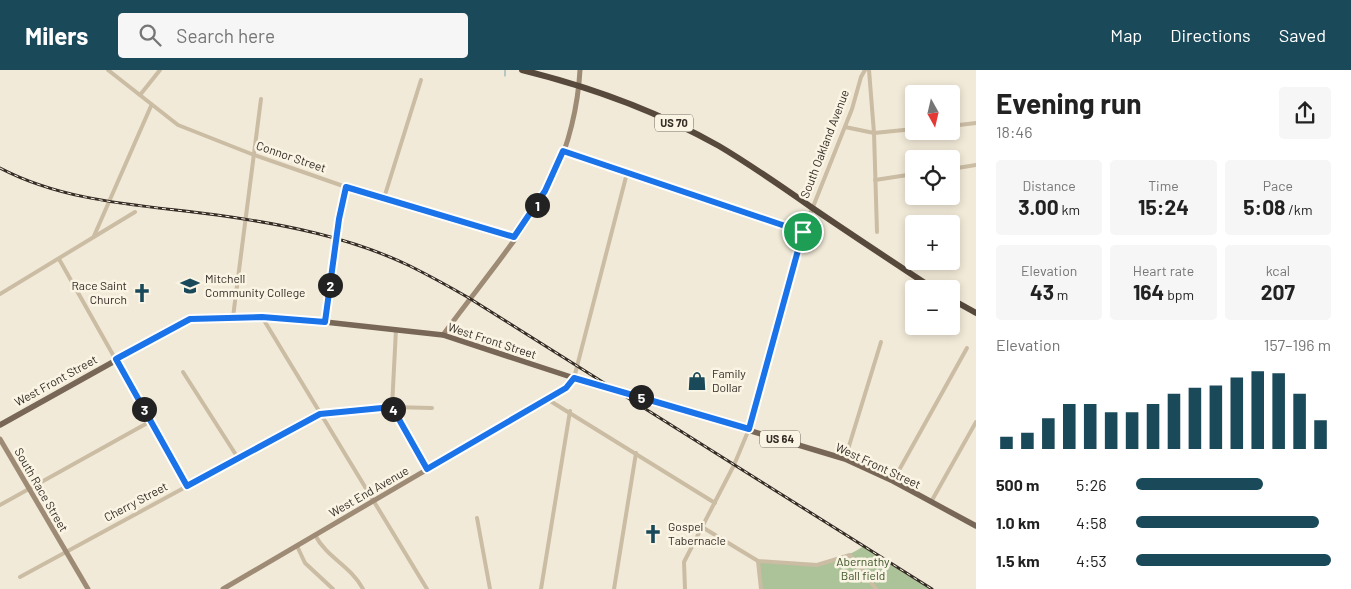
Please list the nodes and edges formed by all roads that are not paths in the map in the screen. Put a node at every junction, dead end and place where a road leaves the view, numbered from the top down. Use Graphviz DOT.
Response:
graph roads {
  1 [pos="108,70"];
  2 [pos="160,70"];
  3 [pos="522,70"];
  4 [pos="580,70"];
  5 [pos="867,70"];
  6 [pos="421,80"];
  7 [pos="579,86"];
  8 [pos="140,95"];
  9 [pos="261,100"];
  10 [pos="151,106"];
  11 [pos="976,123"];
  12 [pos="960,125"];
  13 [pos="845,127"];
  14 [pos="905,130"];
  15 [pos="874,133"];
  16 [pos="563,151"];
  17 [pos="254,155"];
  18 [pos="976,165"];
  19 [pos="960,168"];
  20 [pos="627,173"];
  21 [pos="905,175"];
  22 [pos="876,180"];
  23 [pos="346,187"];
  24 [pos="384,198"];
  25 [pos="812,208"];
  26 [pos="135,212"];
  27 [pos="803,232"];
  28 [pos="876,232"];
  29 [pos="514,237"];
  30 [pos="94,238"];
  31 [pos="59,259"];
  32 [pos="920,280"];
  33 [pos="0,294"];
  34 [pos="960,304"];
  35 [pos="976,313"];
  36 [pos="233,317"];
  37 [pos="262,317"];
  38 [pos="325,322"];
  39 [pos="396,329"];
  40 [pos="444,335"];
  41 [pos="881,342"];
  42 [pos="967,348"];
  43 [pos="116,359"];
  44 [pos="183,372"];
  45 [pos="574,378"];
  46 [pos="547,399"];
  47 [pos="392,407"];
  48 [pos="432,408"];
  49 [pos="570,411"];
  50 [pos="320,414"];
  51 [pos="151,421"];
  52 [pos="976,422"];
  53 [pos="0,424"];
  54 [pos="749,429"];
  55 [pos="970,433"];
  56 [pos="976,436"];
  57 [pos="0,438"];
  58 [pos="636,453"];
  59 [pos="238,458"];
  60 [pos="845,459"];
  61 [pos="427,469"];
  62 [pos="893,481"];
  63 [pos="187,486"];
  64 [pos="29,490"];
  65 [pos="373,501"];
  66 [pos="715,502"];
  67 [pos="930,502"];
  68 [pos="0,505"];
  69 [pos="477,518"];
  70 [pos="976,526"];
  71 [pos="702,527"];
  72 [pos="314,535"];
  73 [pos="297,546"];
  74 [pos="66,552"];
  75 [pos="758,562"];
  76 [pos="20,576"];
  77 [pos="226,588"];
  78 [pos="88,589"];
  79 [pos="333,589"];
  80 [pos="363,589"];
  81 [pos="427,589"];
  82 [pos="490,589"];
  83 [pos="541,589"];
  84 [pos="614,589"];
  85 [pos="685,589"];
  86 [pos="761,589"];
  87 [pos="876,589"];
  1 -- 8 [label="street, Connor Street"];
  2 -- 8 [label="street"];
  3 -- 7 [label="highway, US 70"];
  4 -- 7 [label="street"];
  5 -- 13 [label="street, South Oakland Avenue"];
  5 -- 15 [label="street"];
  6 -- 24 [label="street"];
  7 -- 16 [label="street"];
  7 -- 25 [label="highway, US 70"];
  8 -- 10 [label="street, Connor Street"];
  9 -- 17 [label="street"];
  10 -- 17 [label="street, Connor Street"];
  10 -- 30 [label="street"];
  11 -- 12 [label="street"];
  13 -- 15 [label="street"];
  13 -- 25 [label="street, South Oakland Avenue"];
  14 -- 15 [label="street"];
  15 -- 22 [label="street"];
  16 -- 20 [label="street"];
  16 -- 29 [label="street"];
  17 -- 23 [label="street, Connor Street"];
  17 -- 36 [label="street"];
  18 -- 19 [label="street"];
  20 -- 27 [label="street"];
  20 -- 45 [label="street"];
  21 -- 22 [label="street"];
  22 -- 28 [label="street"];
  23 -- 24 [label="street, Connor Street"];
  23 -- 38 [label="street"];
  24 -- 29 [label="street, Connor Street"];
  25 -- 27 [label="street, South Oakland Avenue"];
  25 -- 32 [label="highway, US 70"];
  26 -- 30 [label="street"];
  27 -- 54 [label="street, South Oakland Avenue"];
  29 -- 40 [label="street"];
  30 -- 31 [label="street"];
  31 -- 33 [label="street"];
  31 -- 43 [label="street"];
  34 -- 35 [label="highway"];
  36 -- 37 [label="main road, West Front Street / US 64"];
  36 -- 43 [label="main road, West Front Street / US 64"];
  37 -- 38 [label="main road, West Front Street / US 64"];
  37 -- 50 [label="street"];
  38 -- 39 [label="main road, West Front Street / US 64"];
  39 -- 40 [label="main road, West Front Street / US 64"];
  39 -- 47 [label="street"];
  40 -- 45 [label="main road, West Front Street / US 64"];
  41 -- 60 [label="street"];
  42 -- 62 [label="street"];
  43 -- 51 [label="street"];
  43 -- 53 [label="main road, West Front Street / US 64"];
  44 -- 59 [label="street"];
  45 -- 46 [label="street, West End Avenue"];
  45 -- 54 [label="main road, West Front Street / US 64"];
  46 -- 49 [label="street"];
  46 -- 61 [label="street, West End Avenue"];
  47 -- 48 [label="street, Cherry Street"];
  47 -- 50 [label="street, Cherry Street"];
  47 -- 61 [label="street"];
  49 -- 58 [label="street"];
  49 -- 83 [label="street"];
  50 -- 59 [label="street, Cherry Street"];
  50 -- 65 [label="street"];
  51 -- 63 [label="street"];
  51 -- 64 [label="street"];
  52 -- 55 [label="street"];
  54 -- 60 [label="main road, West Front Street / US 64"];
  54 -- 66 [label="street, South Oakland Avenue"];
  55 -- 56 [label="street"];
  55 -- 67 [label="street"];
  57 -- 64 [label="street, South Race Street"];
  58 -- 66 [label="street"];
  58 -- 84 [label="street"];
  59 -- 63 [label="street, Cherry Street"];
  60 -- 62 [label="main road, West Front Street / US 64"];
  61 -- 65 [label="street, West End Avenue"];
  62 -- 67 [label="main road, West Front Street / US 64"];
  63 -- 74 [label="street, Cherry Street"];
  64 -- 68 [label="street"];
  64 -- 74 [label="street, South Race Street"];
  65 -- 72 [label="street, West End Avenue"];
  65 -- 81 [label="street"];
  66 -- 71 [label="street, South Oakland Avenue"];
  67 -- 70 [label="main road, West Front Street / US 64"];
  69 -- 82 [label="street"];
  71 -- 75 [label="street"];
  71 -- 85 [label="street, South Oakland Avenue"];
  72 -- 73 [label="street, West End Avenue"];
  72 -- 80 [label="street"];
  73 -- 77 [label="street, West End Avenue"];
  73 -- 79 [label="street"];
  74 -- 76 [label="street, Cherry Street"];
  74 -- 78 [label="street, South Race Street"];
  75 -- 86 [label="street"];
  75 -- 87 [label="street"];
}
